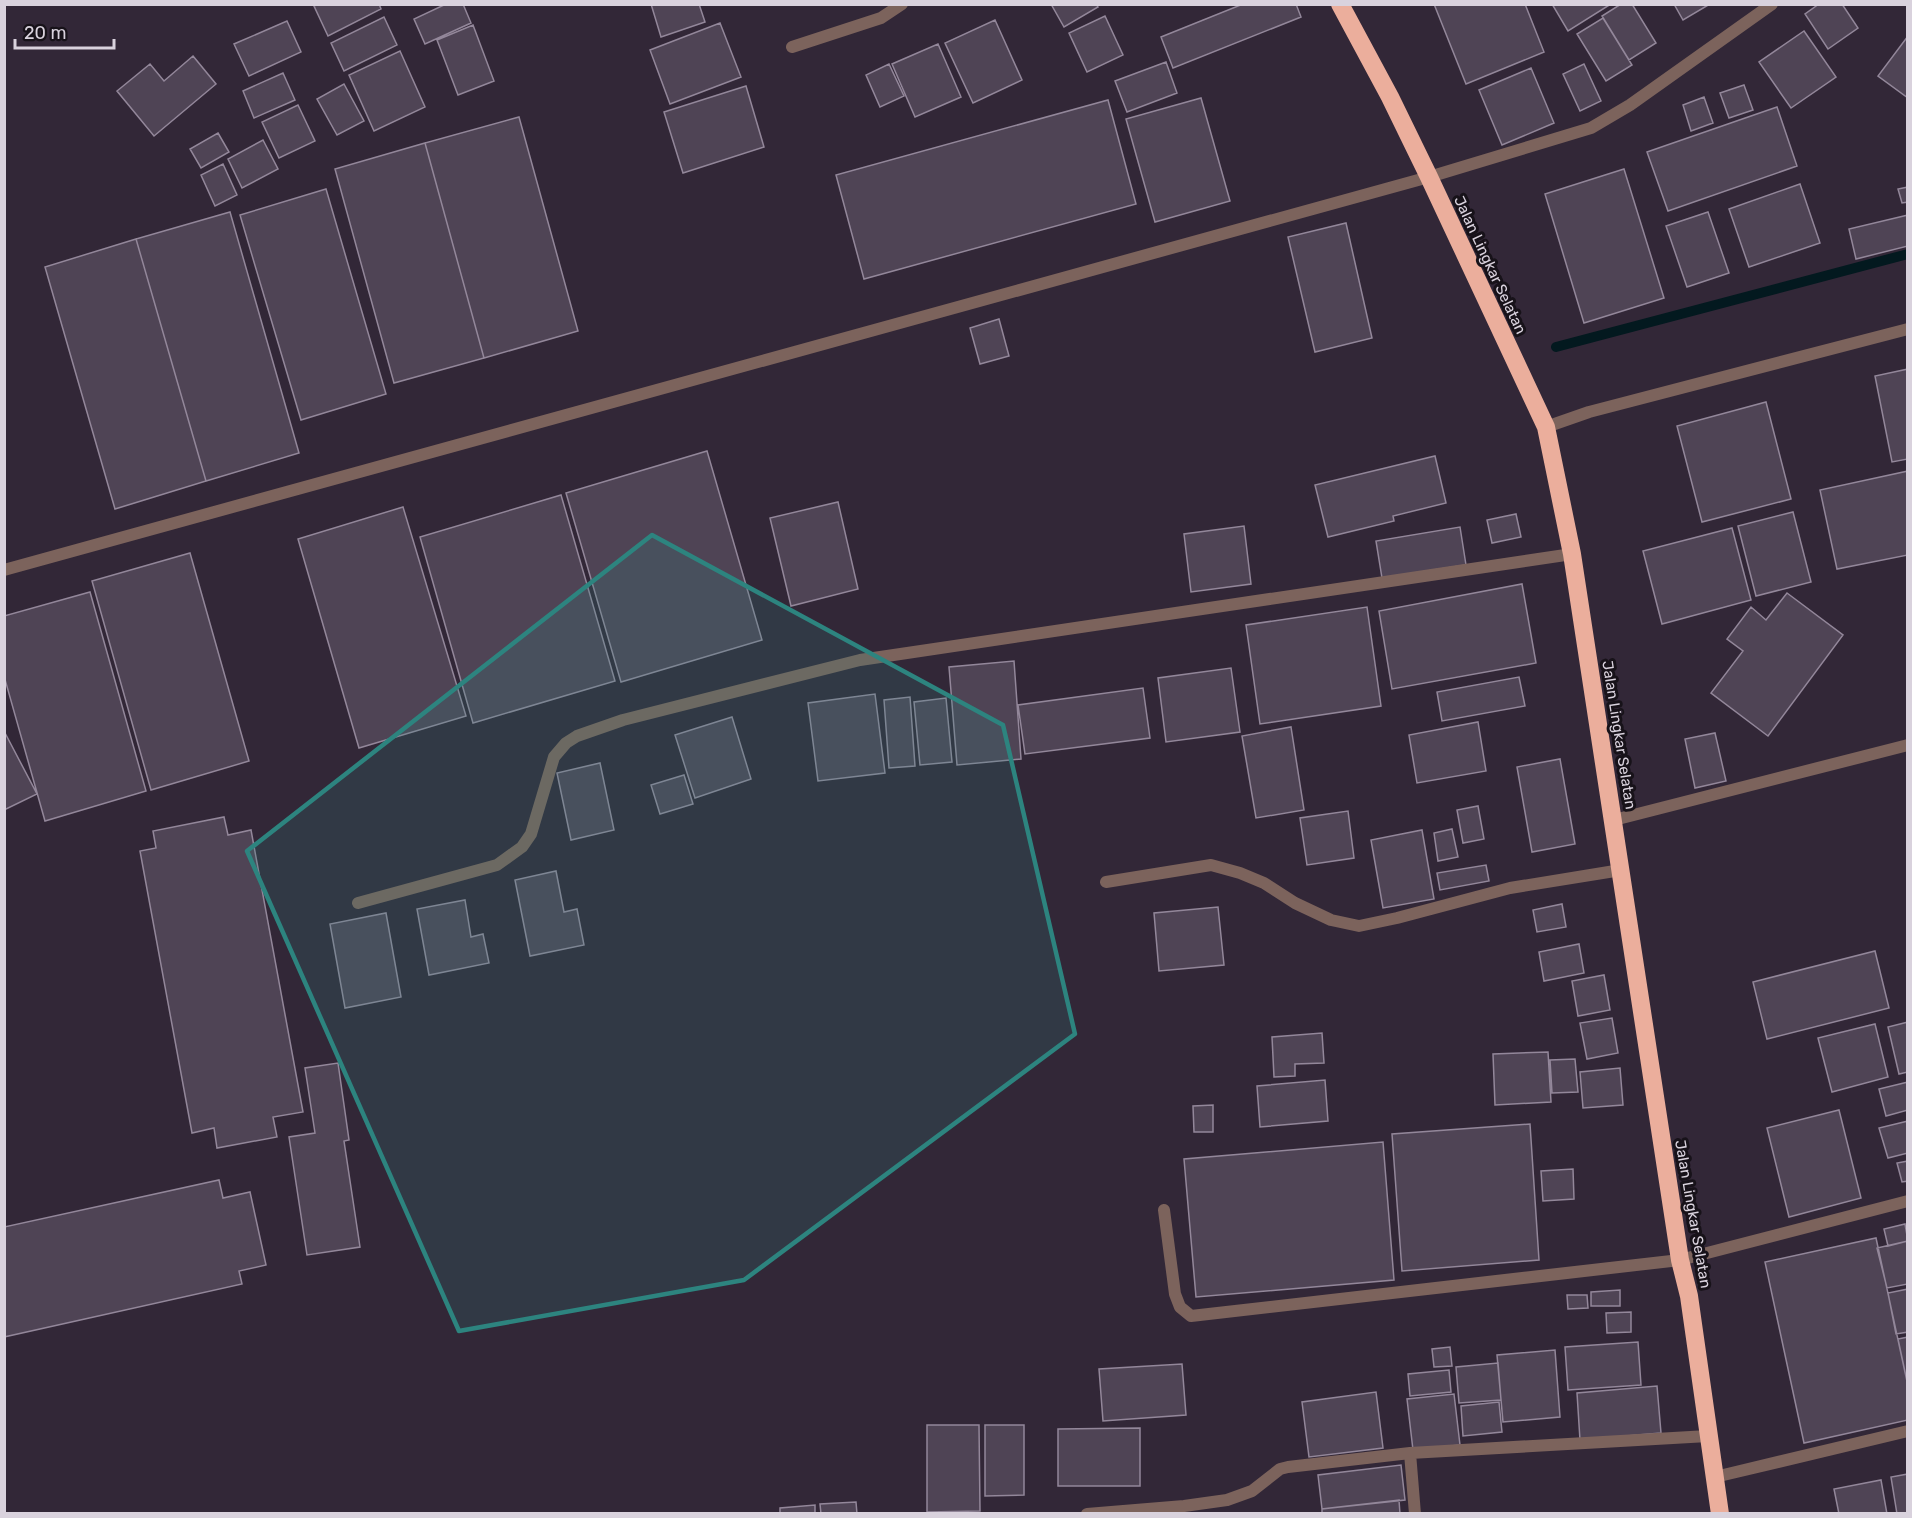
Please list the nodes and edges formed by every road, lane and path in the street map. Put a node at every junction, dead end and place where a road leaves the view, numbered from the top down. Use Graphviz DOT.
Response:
graph roads {
  1 [pos="902,4"];
  2 [pos="1772,4"];
  3 [pos="1343,5"];
  4 [pos="792,47"];
  5 [pos="1429,177"];
  6 [pos="1908,329"];
  7 [pos="1546,427"];
  8 [pos="1572,554"];
  9 [pos="4,570"];
  10 [pos="1908,745"];
  11 [pos="1614,820"];
  12 [pos="1621,870"];
  13 [pos="1106,882"];
  14 [pos="358,903"];
  15 [pos="1908,1201"];
  16 [pos="1164,1210"];
  17 [pos="1680,1260"];
  18 [pos="1908,1431"];
  19 [pos="1708,1436"];
  20 [pos="1410,1453"];
  21 [pos="1715,1477"];
  22 [pos="1087,1514"];
  23 [pos="1415,1514"];
  24 [pos="1720,1514"];
  1 -- 4 [label="street"];
  2 -- 5 [label="street"];
  3 -- 5 [label="highway, Jalan Lingkar Selatan"];
  5 -- 7 [label="highway, Jalan Lingkar Selatan"];
  5 -- 9 [label="street"];
  6 -- 7 [label="street"];
  7 -- 8 [label="highway, Jalan Lingkar Selatan"];
  8 -- 11 [label="highway, Jalan Lingkar Selatan"];
  8 -- 14 [label="street"];
  10 -- 11 [label="street"];
  11 -- 12 [label="highway, Jalan Lingkar Selatan"];
  12 -- 13 [label="street"];
  12 -- 17 [label="highway, Jalan Lingkar Selatan"];
  15 -- 17 [label="street"];
  16 -- 17 [label="street"];
  17 -- 19 [label="highway, Jalan Lingkar Selatan"];
  18 -- 21 [label="street"];
  19 -- 20 [label="street"];
  19 -- 21 [label="highway, Jalan Lingkar Selatan"];
  20 -- 22 [label="street"];
  20 -- 23 [label="street"];
  21 -- 24 [label="highway, Jalan Lingkar Selatan"];
}
